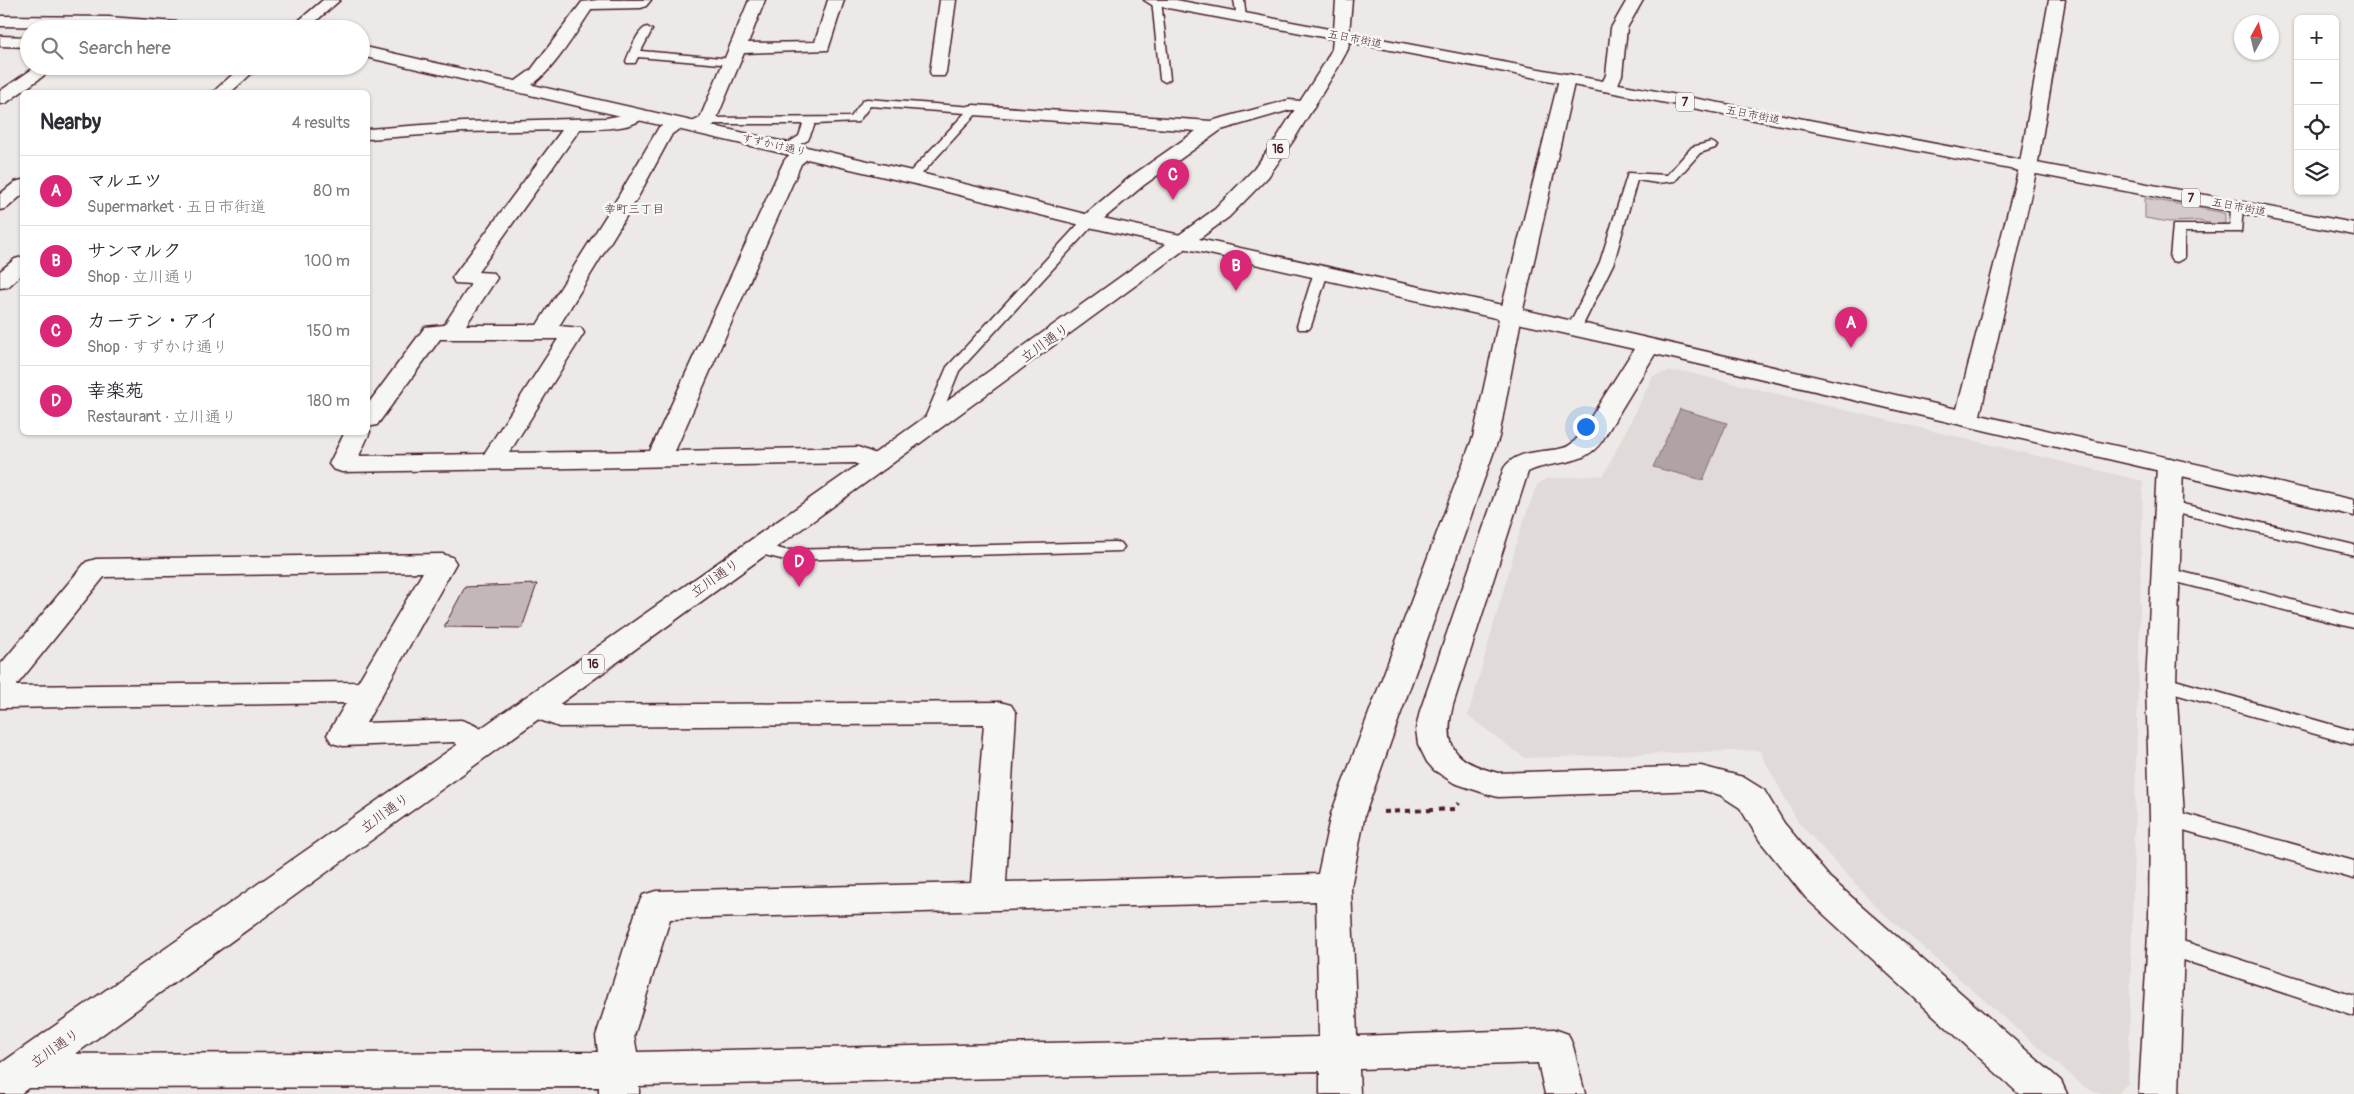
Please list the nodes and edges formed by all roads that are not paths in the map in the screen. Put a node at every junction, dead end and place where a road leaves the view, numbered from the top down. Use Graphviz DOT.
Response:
graph roads {
  1 [pos="332,0"];
  2 [pos="643,0"];
  3 [pos="757,0"];
  4 [pos="836,0"];
  5 [pos="948,0"];
  6 [pos="1154,0"];
  7 [pos="1239,0"];
  8 [pos="1344,0"];
  9 [pos="1634,0"];
  10 [pos="2057,0"];
  11 [pos="1242,18"];
  12 [pos="308,20"];
  13 [pos="0,21"];
  14 [pos="20,21"];
  15 [pos="647,30"];
  16 [pos="1342,37"];
  17 [pos="0,41"];
  18 [pos="20,42"];
  19 [pos="370,54"];
  20 [pos="735,55"];
  21 [pos="938,72"];
  22 [pos="35,75"];
  23 [pos="241,75"];
  24 [pos="1165,79"];
  25 [pos="1567,79"];
  26 [pos="518,86"];
  27 [pos="1609,87"];
  28 [pos="223,90"];
  29 [pos="0,99"];
  30 [pos="1306,106"];
  31 [pos="974,110"];
  32 [pos="637,114"];
  33 [pos="810,121"];
  34 [pos="575,124"];
  35 [pos="694,124"];
  36 [pos="1213,127"];
  37 [pos="370,134"];
  38 [pos="1711,146"];
  39 [pos="796,151"];
  40 [pos="2028,168"];
  41 [pos="912,177"];
  42 [pos="20,188"];
  43 [pos="0,204"];
  44 [pos="2237,207"];
  45 [pos="1089,221"];
  46 [pos="2354,229"];
  47 [pos="1186,241"];
  48 [pos="2178,258"];
  49 [pos="20,265"];
  50 [pos="1321,272"];
  51 [pos="0,282"];
  52 [pos="1511,314"];
  53 [pos="1304,326"];
  54 [pos="1574,329"];
  55 [pos="544,332"];
  56 [pos="450,333"];
  57 [pos="1648,346"];
  58 [pos="370,417"];
  59 [pos="1967,419"];
  60 [pos="930,425"];
  61 [pos="356,435"];
  62 [pos="659,458"];
  63 [pos="492,461"];
  64 [pos="877,463"];
  65 [pos="2170,466"];
  66 [pos="2170,506"];
  67 [pos="2354,508"];
  68 [pos="1115,547"];
  69 [pos="758,548"];
  70 [pos="2354,550"];
  71 [pos="2167,574"];
  72 [pos="2354,622"];
  73 [pos="2161,683"];
  74 [pos="0,685"];
  75 [pos="368,692"];
  76 [pos="0,697"];
  77 [pos="535,706"];
  78 [pos="2354,738"];
  79 [pos="480,745"];
  80 [pos="2166,817"];
  81 [pos="2354,870"];
  82 [pos="1333,887"];
  83 [pos="988,896"];
  84 [pos="2167,945"];
  85 [pos="2354,1006"];
  86 [pos="1339,1053"];
  87 [pos="11,1079"];
  88 [pos="619,1082"];
  89 [pos="1340,1094"];
  90 [pos="1564,1094"];
  91 [pos="2047,1094"];
  92 [pos="2159,1094"];
  1 -- 12 [label="street"];
  2 -- 26 [label="street"];
  3 -- 20 [label="street"];
  4 -- 20 [label="street"];
  5 -- 21 [label="street"];
  6 -- 11 [label="street, 五日市街道 / 7"];
  6 -- 24 [label="lane"];
  7 -- 11 [label="lane"];
  8 -- 16 [label="street, 立川通り / 16"];
  9 -- 27 [label="street"];
  10 -- 40 [label="street"];
  11 -- 16 [label="street, 五日市街道 / 7"];
  13 -- 14 [label="street"];
  15 -- 20 [label="lane"];
  16 -- 25 [label="street, 五日市街道 / 7"];
  16 -- 30 [label="street, 立川通り / 16"];
  17 -- 18 [label="street"];
  19 -- 26 [label="street, すずかけ通り"];
  20 -- 35 [label="street"];
  22 -- 29 [label="street"];
  23 -- 28 [label="street"];
  25 -- 27 [label="street, 五日市街道 / 7"];
  25 -- 52 [label="street"];
  26 -- 32 [label="street, すずかけ通り"];
  27 -- 40 [label="street, 五日市街道 / 7"];
  30 -- 36 [label="street"];
  30 -- 47 [label="street, 立川通り / 16"];
  31 -- 33 [label="lane"];
  31 -- 36 [label="street"];
  31 -- 41 [label="lane"];
  32 -- 34 [label="street"];
  32 -- 35 [label="street, すずかけ通り"];
  33 -- 35 [label="lane"];
  33 -- 39 [label="lane"];
  34 -- 37 [label="street"];
  34 -- 56 [label="street"];
  35 -- 39 [label="street, すずかけ通り"];
  35 -- 55 [label="street"];
  36 -- 45 [label="street"];
  38 -- 54 [label="lane"];
  39 -- 41 [label="street, すずかけ通り"];
  39 -- 62 [label="street"];
  40 -- 44 [label="street, 五日市街道 / 7"];
  40 -- 59 [label="street"];
  41 -- 45 [label="street, すずかけ通り"];
  42 -- 43 [label="street"];
  44 -- 46 [label="street, 五日市街道 / 7"];
  44 -- 48 [label="lane"];
  45 -- 47 [label="street, すずかけ通り"];
  45 -- 60 [label="lane"];
  47 -- 50 [label="street, すずかけ通り"];
  47 -- 60 [label="street, 立川通り / 16"];
  49 -- 51 [label="street"];
  50 -- 52 [label="street, すずかけ通り"];
  50 -- 53 [label="lane"];
  52 -- 54 [label="street, すずかけ通り"];
  52 -- 82 [label="street"];
  54 -- 57 [label="street, すずかけ通り"];
  55 -- 56 [label="street"];
  55 -- 63 [label="street"];
  56 -- 58 [label="street"];
  57 -- 59 [label="street, すずかけ通り"];
  57 -- 91 [label="street"];
  59 -- 65 [label="street, すずかけ通り"];
  60 -- 64 [label="street, 立川通り / 16"];
  61 -- 63 [label="street"];
  62 -- 63 [label="street"];
  62 -- 64 [label="street"];
  64 -- 69 [label="street, 立川通り / 16"];
  65 -- 66 [label="street"];
  65 -- 67 [label="street, すずかけ通り"];
  66 -- 70 [label="lane"];
  66 -- 71 [label="street"];
  68 -- 69 [label="lane"];
  69 -- 77 [label="street, 立川通り / 16"];
  71 -- 72 [label="lane"];
  71 -- 73 [label="street"];
  73 -- 78 [label="lane"];
  73 -- 80 [label="street"];
  74 -- 75 [label="street"];
  75 -- 76 [label="street"];
  75 -- 79 [label="street"];
  77 -- 79 [label="street, 立川通り / 16"];
  77 -- 83 [label="street"];
  79 -- 87 [label="street, 立川通り / 16"];
  80 -- 81 [label="lane"];
  80 -- 84 [label="street"];
  82 -- 83 [label="street"];
  82 -- 86 [label="street"];
  83 -- 88 [label="street"];
  84 -- 85 [label="lane"];
  84 -- 92 [label="street"];
  86 -- 88 [label="street"];
  86 -- 89 [label="street"];
  86 -- 90 [label="street"];
  87 -- 88 [label="street"];
}
